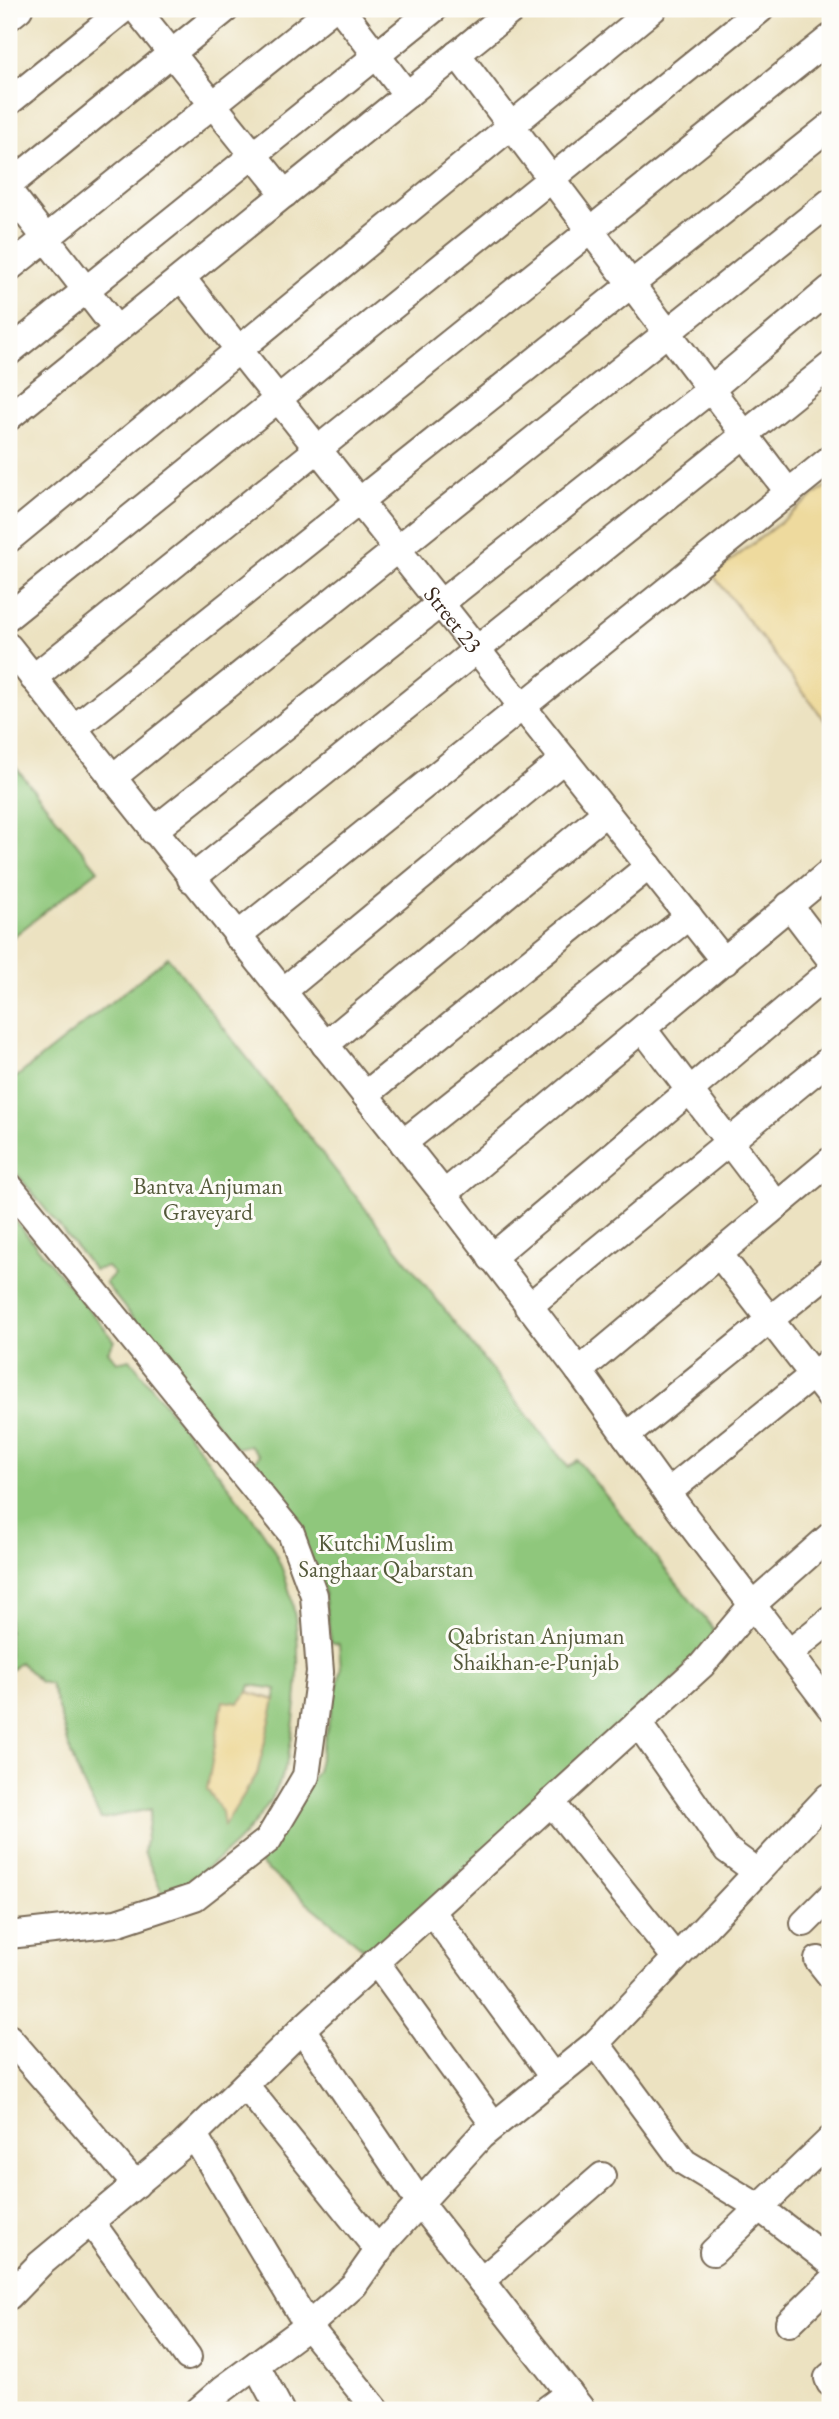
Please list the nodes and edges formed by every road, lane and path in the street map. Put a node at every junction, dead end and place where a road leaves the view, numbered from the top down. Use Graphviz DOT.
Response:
graph roads {
  1 [pos="19,9"];
  2 [pos="124,9"];
  3 [pos="136,9"];
  4 [pos="226,9"];
  5 [pos="332,9"];
  6 [pos="341,9"];
  7 [pos="434,9"];
  8 [pos="513,9"];
  9 [pos="653,9"];
  10 [pos="761,9"];
  11 [pos="9,17"];
  12 [pos="830,38"];
  13 [pos="172,53"];
  14 [pos="457,54"];
  15 [pos="377,55"];
  16 [pos="407,95"];
  17 [pos="9,102"];
  18 [pos="213,104"];
  19 [pos="511,126"];
  20 [pos="830,126"];
  21 [pos="253,155"];
  22 [pos="551,178"];
  23 [pos="9,185"];
  24 [pos="9,191"];
  25 [pos="285,194"];
  26 [pos="830,202"];
  27 [pos="590,231"];
  28 [pos="46,239"];
  29 [pos="9,268"];
  30 [pos="181,278"];
  31 [pos="631,285"];
  32 [pos="830,289"];
  33 [pos="86,290"];
  34 [pos="117,330"];
  35 [pos="668,333"];
  36 [pos="239,350"];
  37 [pos="9,352"];
  38 [pos="830,366"];
  39 [pos="711,389"];
  40 [pos="278,398"];
  41 [pos="9,417"];
  42 [pos="745,435"];
  43 [pos="318,449"];
  44 [pos="830,459"];
  45 [pos="789,493"];
  46 [pos="359,501"];
  47 [pos="9,539"];
  48 [pos="397,549"];
  49 [pos="440,604"];
  50 [pos="9,616"];
  51 [pos="9,647"];
  52 [pos="477,650"];
  53 [pos="33,678"];
  54 [pos="522,707"];
  55 [pos="73,729"];
  56 [pos="564,759"];
  57 [pos="112,778"];
  58 [pos="606,811"];
  59 [pos="153,831"];
  60 [pos="649,866"];
  61 [pos="830,872"];
  62 [pos="191,879"];
  63 [pos="789,905"];
  64 [pos="689,916"];
  65 [pos="237,936"];
  66 [pos="830,959"];
  67 [pos="725,962"];
  68 [pos="830,972"];
  69 [pos="282,992"];
  70 [pos="643,1029"];
  71 [pos="325,1045"];
  72 [pos="830,1059"];
  73 [pos="689,1090"];
  74 [pos="365,1095"];
  75 [pos="728,1142"];
  76 [pos="403,1143"];
  77 [pos="830,1161"];
  78 [pos="9,1186"];
  79 [pos="444,1194"];
  80 [pos="778,1205"];
  81 [pos="719,1254"];
  82 [pos="491,1258"];
  83 [pos="830,1271"];
  84 [pos="528,1307"];
  85 [pos="771,1320"];
  86 [pos="822,1368"];
  87 [pos="579,1371"];
  88 [pos="830,1397"];
  89 [pos="626,1436"];
  90 [pos="667,1493"];
  91 [pos="830,1536"];
  92 [pos="752,1605"];
  93 [pos="830,1620"];
  94 [pos="789,1653"];
  95 [pos="830,1705"];
  96 [pos="638,1723"];
  97 [pos="828,1797"];
  98 [pos="551,1802"];
  99 [pos="757,1872"];
  100 [pos="830,1897"];
  101 [pos="432,1912"];
  102 [pos="804,1923"];
  103 [pos="9,1935"];
  104 [pos="676,1958"];
  105 [pos="376,1962"];
  106 [pos="302,2029"];
  107 [pos="9,2038"];
  108 [pos="596,2043"];
  109 [pos="553,2077"];
  110 [pos="245,2085"];
  111 [pos="494,2125"];
  112 [pos="194,2135"];
  113 [pos="830,2140"];
  114 [pos="602,2176"];
  115 [pos="135,2185"];
  116 [pos="420,2203"];
  117 [pos="760,2208"];
  118 [pos="91,2222"];
  119 [pos="379,2251"];
  120 [pos="713,2252"];
  121 [pos="830,2262"];
  122 [pos="481,2281"];
  123 [pos="830,2283"];
  124 [pos="9,2296"];
  125 [pos="789,2323"];
  126 [pos="308,2326"];
  127 [pos="188,2357"];
  128 [pos="256,2365"];
  129 [pos="830,2376"];
  130 [pos="830,2383"];
  131 [pos="575,2402"];
  132 [pos="199,2410"];
  133 [pos="280,2410"];
  134 [pos="376,2410"];
  135 [pos="546,2410"];
  1 -- 11 [label="street"];
  2 -- 17 [label="street"];
  3 -- 13 [label="street"];
  4 -- 13 [label="street"];
  5 -- 18 [label="street"];
  6 -- 15 [label="street"];
  7 -- 15 [label="street"];
  8 -- 14 [label="street"];
  9 -- 19 [label="street"];
  10 -- 22 [label="street"];
  12 -- 27 [label="street"];
  13 -- 18 [label="street"];
  13 -- 23 [label="street"];
  14 -- 16 [label="street"];
  14 -- 19 [label="street"];
  15 -- 16 [label="street"];
  15 -- 21 [label="street"];
  16 -- 25 [label="street"];
  18 -- 21 [label="street"];
  18 -- 28 [label="street"];
  19 -- 22 [label="street"];
  19 -- 36 [label="street"];
  20 -- 31 [label="street"];
  21 -- 25 [label="street"];
  21 -- 33 [label="street"];
  22 -- 27 [label="street"];
  22 -- 40 [label="street"];
  24 -- 28 [label="street"];
  25 -- 30 [label="street"];
  26 -- 35 [label="street"];
  27 -- 31 [label="street"];
  27 -- 43 [label="street"];
  28 -- 29 [label="street"];
  28 -- 33 [label="street"];
  30 -- 34 [label="street"];
  30 -- 36 [label="street, Street 23"];
  31 -- 35 [label="street"];
  31 -- 46 [label="street"];
  32 -- 39 [label="street"];
  33 -- 34 [label="street"];
  33 -- 37 [label="street"];
  34 -- 41 [label="street"];
  35 -- 39 [label="street"];
  35 -- 48 [label="street"];
  36 -- 40 [label="street, Street 23"];
  36 -- 47 [label="street"];
  38 -- 42 [label="street"];
  39 -- 42 [label="street"];
  39 -- 49 [label="street"];
  40 -- 43 [label="street, Street 23"];
  40 -- 50 [label="street"];
  42 -- 45 [label="street"];
  42 -- 52 [label="street"];
  43 -- 46 [label="street, Street 23"];
  43 -- 53 [label="street"];
  44 -- 45 [label="street"];
  45 -- 54 [label="street"];
  46 -- 48 [label="street, Street 23"];
  46 -- 55 [label="street"];
  48 -- 49 [label="street, Street 23"];
  48 -- 57 [label="street"];
  49 -- 52 [label="street, Street 23"];
  49 -- 59 [label="street"];
  51 -- 53 [label="street"];
  52 -- 54 [label="street, Street 23"];
  52 -- 62 [label="street"];
  53 -- 55 [label="street"];
  54 -- 56 [label="street, Street 23"];
  54 -- 65 [label="street"];
  55 -- 57 [label="street"];
  56 -- 58 [label="street, Street 23"];
  56 -- 69 [label="street"];
  57 -- 59 [label="street"];
  58 -- 60 [label="street, Street 23"];
  58 -- 71 [label="street"];
  59 -- 62 [label="street"];
  60 -- 64 [label="street, Street 23"];
  60 -- 74 [label="street"];
  61 -- 63 [label="street"];
  62 -- 65 [label="street"];
  63 -- 66 [label="street"];
  63 -- 67 [label="street"];
  64 -- 67 [label="street, Street 23"];
  64 -- 76 [label="street"];
  65 -- 69 [label="street"];
  67 -- 70 [label="street"];
  68 -- 73 [label="street"];
  69 -- 71 [label="street"];
  70 -- 73 [label="street"];
  70 -- 79 [label="street"];
  71 -- 74 [label="street"];
  72 -- 75 [label="street"];
  73 -- 75 [label="street"];
  73 -- 82 [label="street"];
  74 -- 76 [label="street"];
  75 -- 80 [label="street"];
  75 -- 84 [label="street"];
  76 -- 79 [label="street"];
  77 -- 80 [label="street"];
  78 -- 103 [label="street"];
  79 -- 82 [label="street"];
  80 -- 81 [label="street"];
  81 -- 85 [label="street"];
  81 -- 87 [label="street"];
  82 -- 84 [label="street"];
  83 -- 85 [label="street"];
  84 -- 87 [label="street"];
  85 -- 86 [label="street"];
  85 -- 89 [label="street"];
  86 -- 88 [label="street"];
  86 -- 90 [label="street"];
  87 -- 89 [label="street"];
  89 -- 90 [label="street"];
  90 -- 92 [label="street"];
  91 -- 92 [label="street"];
  92 -- 94 [label="street"];
  92 -- 96 [label="street"];
  93 -- 94 [label="street"];
  94 -- 95 [label="street"];
  96 -- 98 [label="street"];
  96 -- 99 [label="street"];
  97 -- 99 [label="street"];
  98 -- 101 [label="street"];
  98 -- 104 [label="street"];
  99 -- 104 [label="street"];
  100 -- 102 [label="street"];
  101 -- 105 [label="street"];
  101 -- 109 [label="street"];
  104 -- 108 [label="street"];
  105 -- 106 [label="street"];
  105 -- 111 [label="street"];
  106 -- 110 [label="street"];
  106 -- 116 [label="street"];
  107 -- 115 [label="street"];
  108 -- 109 [label="street"];
  108 -- 117 [label="street"];
  109 -- 111 [label="street"];
  110 -- 112 [label="street"];
  110 -- 119 [label="street"];
  111 -- 116 [label="street"];
  112 -- 115 [label="street"];
  112 -- 126 [label="street"];
  113 -- 117 [label="street"];
  114 -- 122 [label="street"];
  115 -- 118 [label="street"];
  116 -- 119 [label="street"];
  116 -- 122 [label="street"];
  117 -- 120 [label="street"];
  117 -- 121 [label="street"];
  118 -- 124 [label="street"];
  118 -- 127 [label="street"];
  119 -- 126 [label="street"];
  122 -- 131 [label="street"];
  123 -- 125 [label="street"];
  126 -- 128 [label="street"];
  126 -- 134 [label="street"];
  128 -- 132 [label="street"];
  128 -- 133 [label="street"];
  129 -- 130 [label="street"];
  131 -- 135 [label="street"];
}
